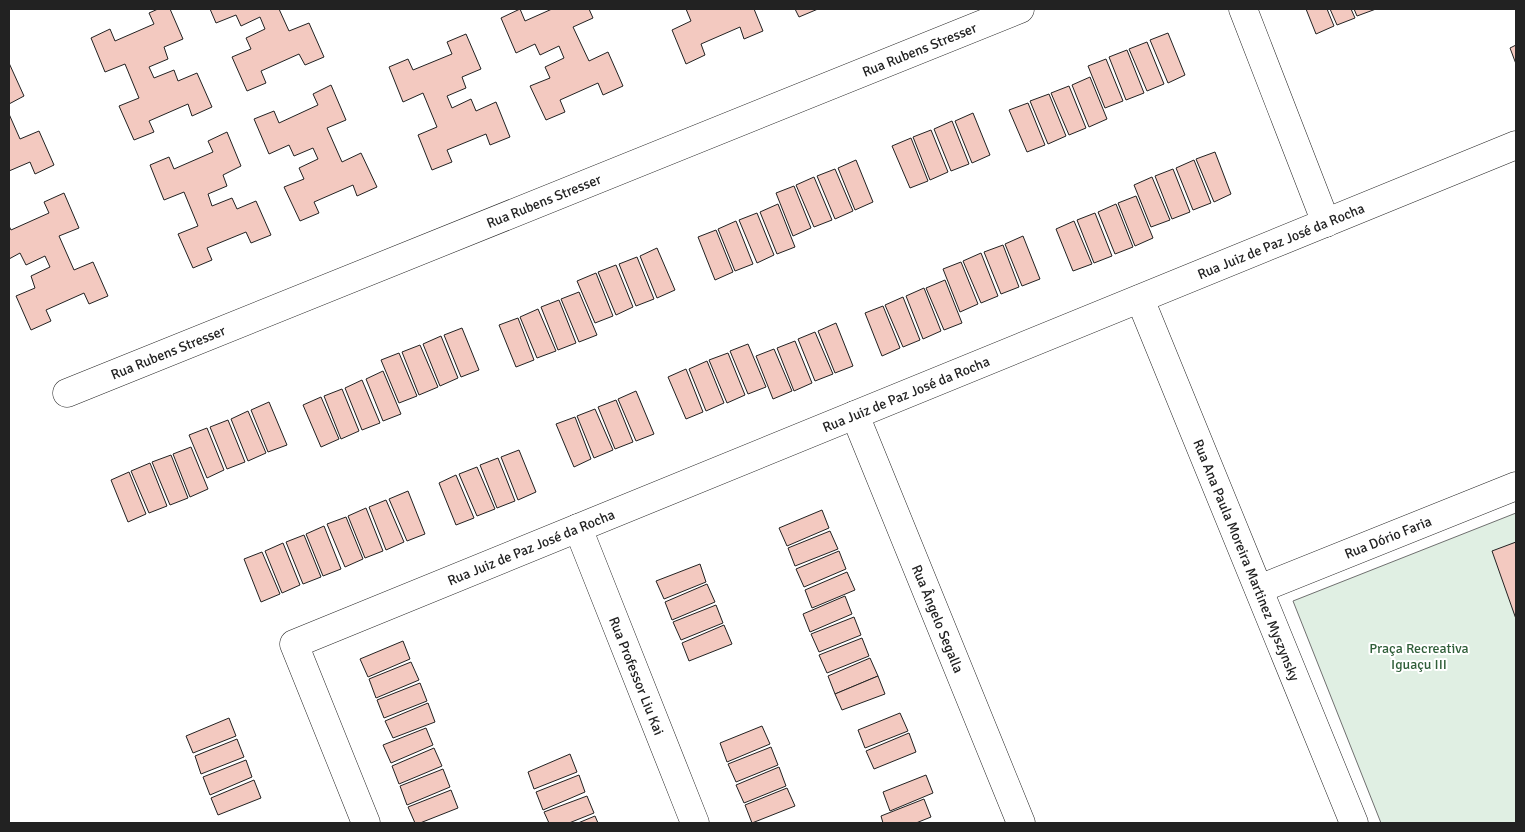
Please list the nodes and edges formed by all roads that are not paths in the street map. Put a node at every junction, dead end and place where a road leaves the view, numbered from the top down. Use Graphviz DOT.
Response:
graph roads {
  1 [pos="1020,9"];
  2 [pos="1243,9"];
  3 [pos="1516,145"];
  4 [pos="1326,223"];
  5 [pos="1140,299"];
  6 [pos="67,393"];
  7 [pos="855,415"];
  8 [pos="1516,486"];
  9 [pos="578,528"];
  10 [pos="1258,589"];
  11 [pos="366,823"];
  12 [pos="695,823"];
  13 [pos="1021,823"];
  14 [pos="1354,823"];
  1 -- 6 [label="street, Rua Rubens Stresser"];
  2 -- 4 [label="street"];
  3 -- 4 [label="street, Rua Juiz de Paz José da Rocha"];
  4 -- 5 [label="street, Rua Juiz de Paz José da Rocha"];
  5 -- 7 [label="street, Rua Juiz de Paz José da Rocha"];
  5 -- 10 [label="street, Rua Ana Paula Moreira Martinez Myszynsky"];
  7 -- 9 [label="street, Rua Juiz de Paz José da Rocha"];
  7 -- 13 [label="street, Rua Ângelo Segalla"];
  8 -- 10 [label="street, Rua Dório Faria"];
  9 -- 11 [label="street, Rua Juiz de Paz José da Rocha"];
  9 -- 12 [label="street, Rua Professor Liu Kai"];
  10 -- 14 [label="street, Rua Ana Paula Moreira Martinez Myszynsky"];
}
